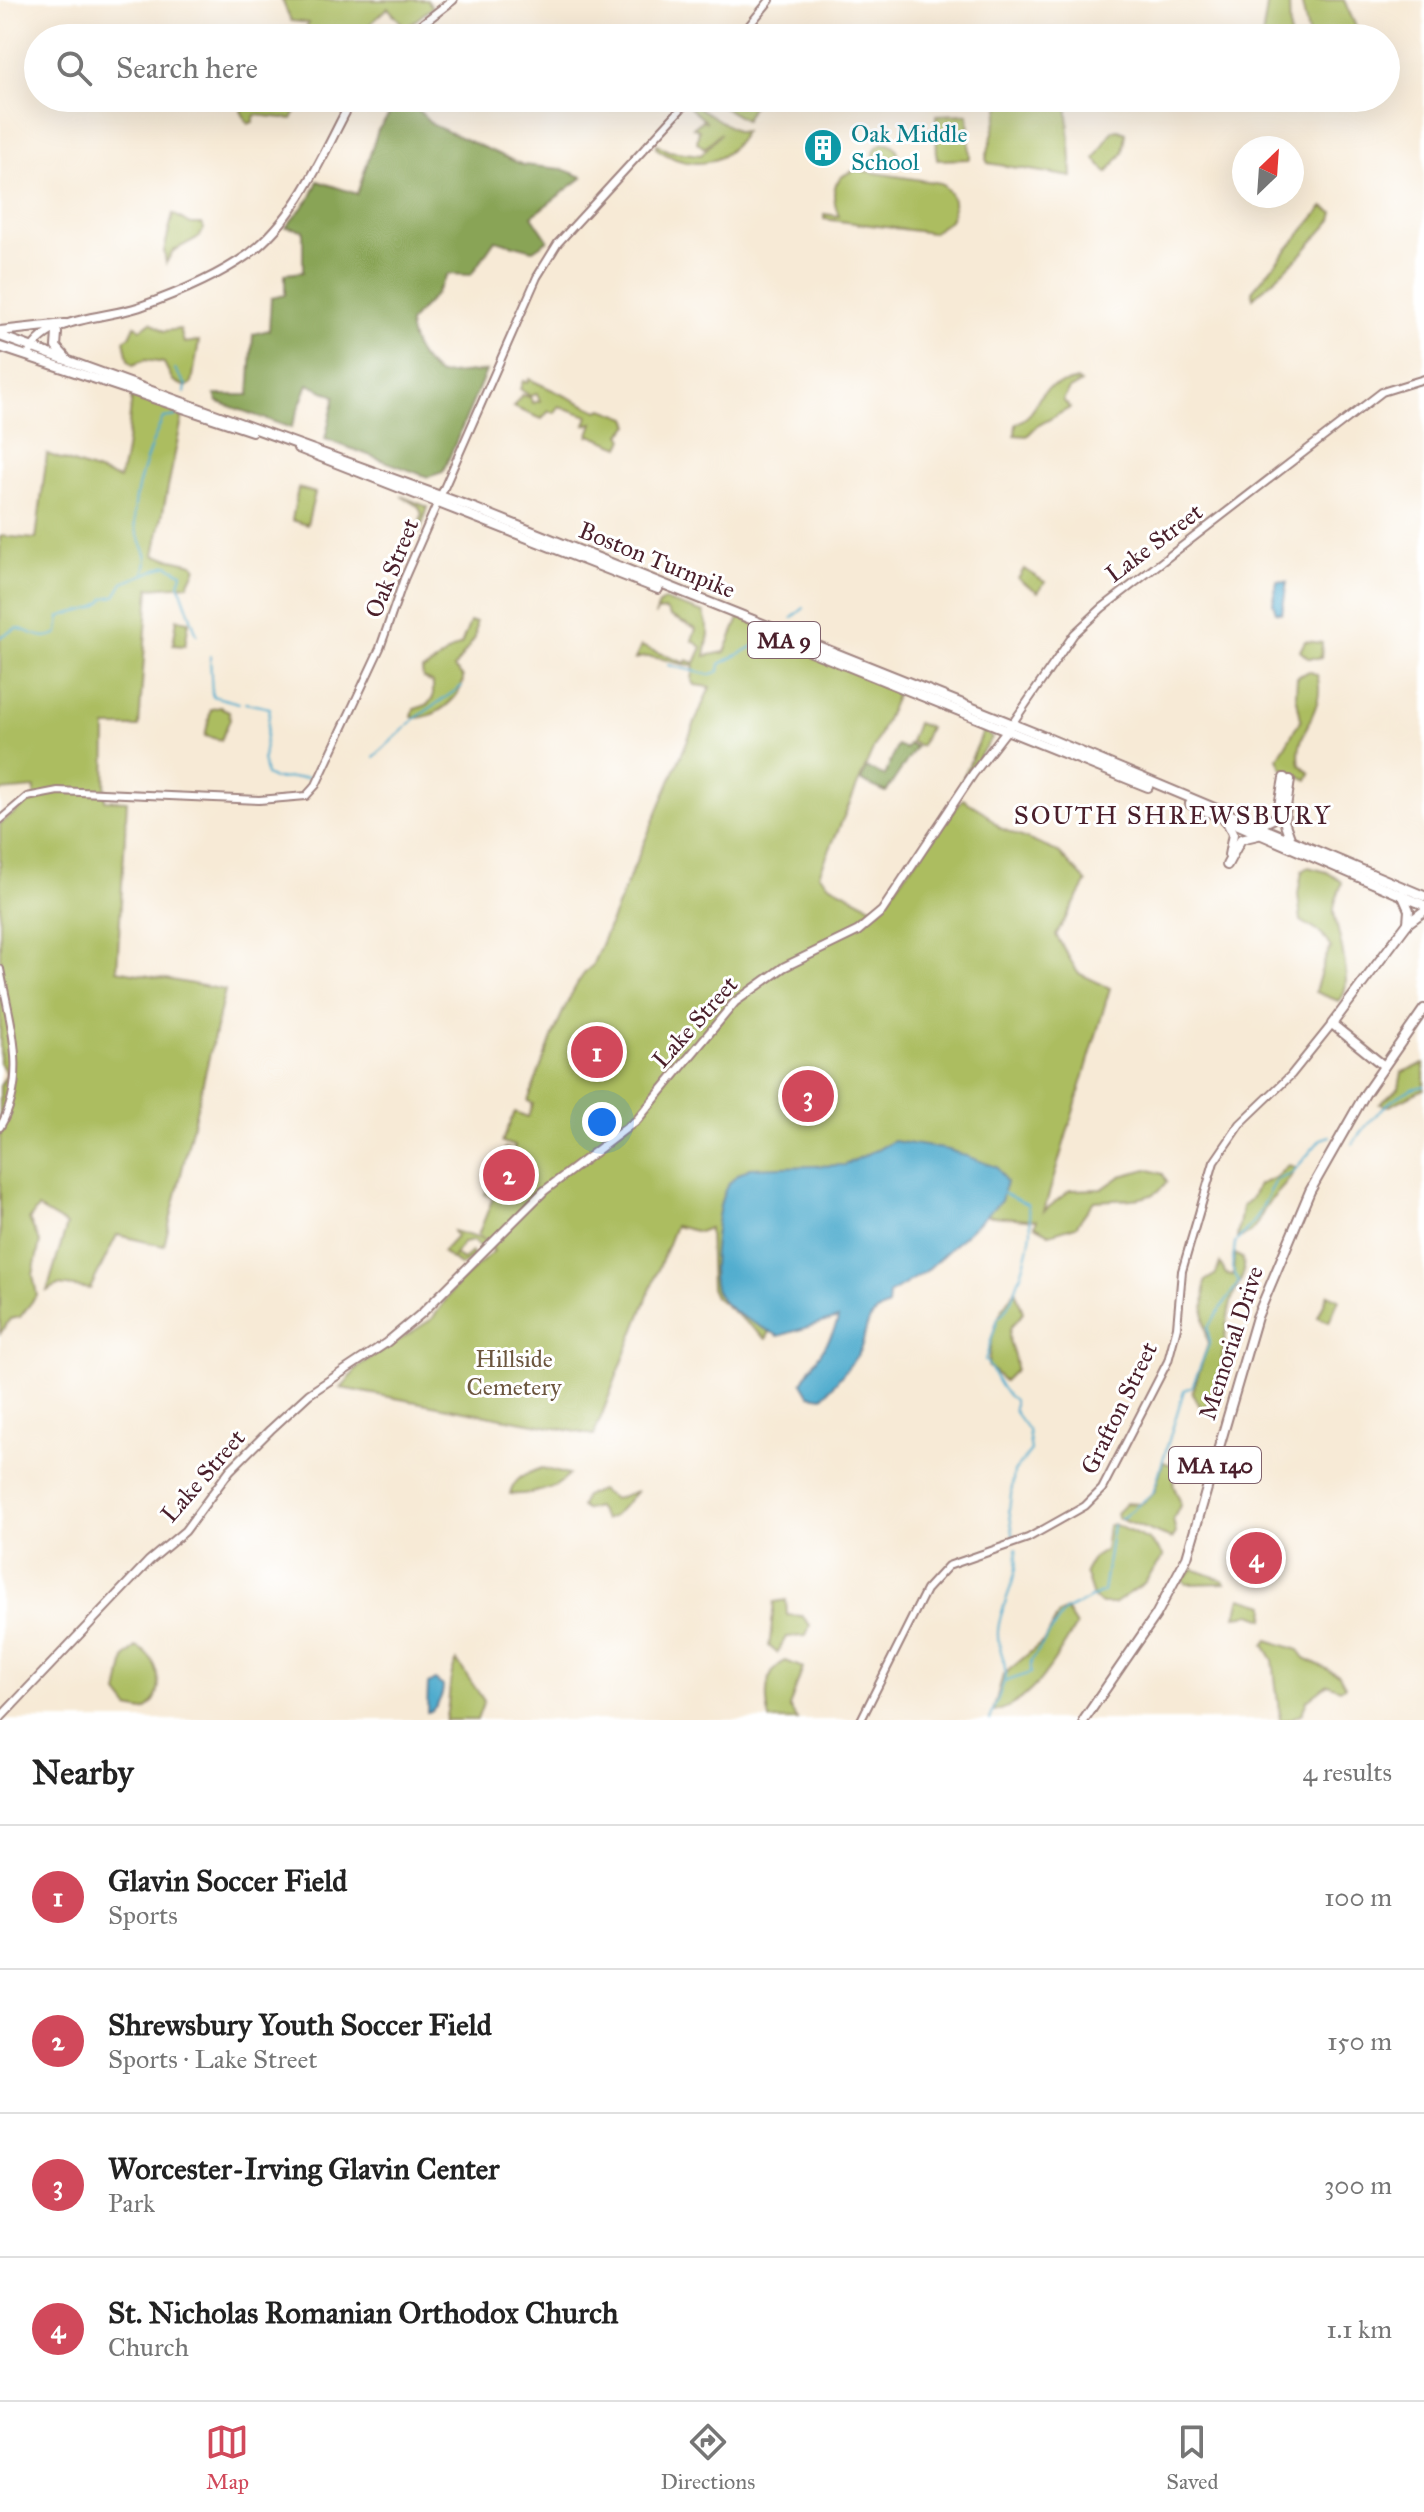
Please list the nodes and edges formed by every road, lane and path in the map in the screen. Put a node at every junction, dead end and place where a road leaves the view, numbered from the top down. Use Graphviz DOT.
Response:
graph roads {
  1 [pos="453,0"];
  2 [pos="770,0"];
  3 [pos="422,24"];
  4 [pos="750,24"];
  5 [pos="345,112"];
  6 [pos="678,112"];
  7 [pos="78,322"];
  8 [pos="65,324"];
  9 [pos="25,331"];
  10 [pos="0,333"];
  11 [pos="57,333"];
  12 [pos="33,346"];
  13 [pos="0,347"];
  14 [pos="28,356"];
  15 [pos="65,357"];
  16 [pos="1424,379"];
  17 [pos="440,499"];
  18 [pos="1009,727"];
  19 [pos="1222,817"];
  20 [pos="0,820"];
  21 [pos="1257,825"];
  22 [pos="1266,836"];
  23 [pos="1291,839"];
  24 [pos="1401,893"];
  25 [pos="1422,894"];
  26 [pos="1424,908"];
  27 [pos="1408,923"];
  28 [pos="0,969"];
  29 [pos="1424,1009"];
  30 [pos="1332,1024"];
  31 [pos="1384,1066"];
  32 [pos="0,1127"];
  33 [pos="0,1718"];
  34 [pos="861,1720"];
  35 [pos="1084,1720"];
  1 -- 3 [label="main road"];
  2 -- 4 [label="street"];
  5 -- 7 [label="main road"];
  6 -- 17 [label="street, Oak Street"];
  7 -- 8 [label="main road"];
  7 -- 11 [label="main road"];
  8 -- 9 [label="main road"];
  8 -- 12 [label="main road"];
  9 -- 10 [label="main road"];
  9 -- 12 [label="main road"];
  10 -- 12 [label="main road, Boston Turnpike / MA 9"];
  11 -- 12 [label="main road"];
  11 -- 15 [label="main road"];
  12 -- 14 [label="main road"];
  12 -- 15 [label="main road, Boston Turnpike / MA 9"];
  13 -- 14 [label="main road, Boston Turnpike / MA 9"];
  14 -- 17 [label="main road, Boston Turnpike / MA 9"];
  15 -- 17 [label="main road, Boston Turnpike / MA 9"];
  16 -- 18 [label="street, Lake Street"];
  17 -- 18 [label="main road, Boston Turnpike / MA 9"];
  17 -- 20 [label="street, Oak Street"];
  18 -- 19 [label="main road, Boston Turnpike / MA 9"];
  18 -- 21 [label="main road, Boston Turnpike / MA 9"];
  18 -- 33 [label="main road, Lake Street"];
  19 -- 22 [label="main road, Boston Turnpike / MA 9"];
  19 -- 22 [label="main road"];
  21 -- 23 [label="main road, Boston Turnpike / MA 9"];
  21 -- 23 [label="main road"];
  22 -- 24 [label="main road, Boston Turnpike / MA 9"];
  23 -- 25 [label="main road, Boston Turnpike / MA 9"];
  24 -- 26 [label="main road, Boston Turnpike / MA 9"];
  24 -- 27 [label="main road"];
  26 -- 27 [label="main road, Grafton Street"];
  27 -- 30 [label="main road, Grafton Street"];
  28 -- 32 [label="street"];
  29 -- 31 [label="main road, MA 140"];
  30 -- 31 [label="main road"];
  30 -- 34 [label="street, Grafton Street"];
  31 -- 35 [label="main road, Memorial Drive / MA 140"];
}
